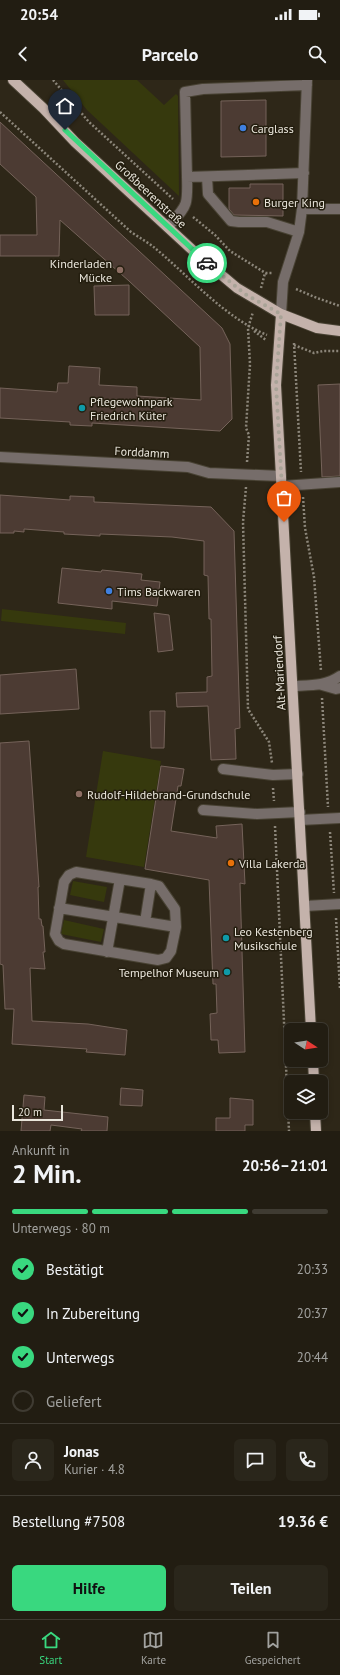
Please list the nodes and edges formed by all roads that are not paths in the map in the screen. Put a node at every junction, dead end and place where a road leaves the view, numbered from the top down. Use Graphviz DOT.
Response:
graph roads {
  1 [pos="13,80"];
  2 [pos="307,82"];
  3 [pos="304,173"];
  4 [pos="207,176"];
  5 [pos="186,177"];
  6 [pos="302,209"];
  7 [pos="340,209"];
  8 [pos="168,227"];
  9 [pos="299,232"];
  10 [pos="281,314"];
  11 [pos="340,331"];
  12 [pos="0,457"];
  13 [pos="281,481"];
  14 [pos="340,482"];
  15 [pos="340,676"];
  16 [pos="322,684"];
  17 [pos="293,686"];
  18 [pos="340,688"];
  19 [pos="223,769"];
  20 [pos="298,774"];
  21 [pos="203,810"];
  22 [pos="300,816"];
  23 [pos="340,818"];
  24 [pos="120,879"];
  25 [pos="151,884"];
  26 [pos="336,904"];
  27 [pos="305,906"];
  28 [pos="59,908"];
  29 [pos="113,917"];
  30 [pos="145,922"];
  31 [pos="176,927"];
  32 [pos="107,952"];
  33 [pos="311,1023"];
  34 [pos="315,1119"];
  35 [pos="316,1131"];
  1 -- 8 [label="main road, Großbeerenstraße"];
  2 -- 3 [label="street"];
  2 -- 5 [label="street"];
  3 -- 4 [label="street"];
  3 -- 6 [label="street"];
  4 -- 5 [label="street"];
  4 -- 9 [label="street"];
  5 -- 8 [label="street"];
  6 -- 7 [label="street"];
  6 -- 9 [label="street"];
  8 -- 10 [label="main road, Großbeerenstraße"];
  9 -- 10 [label="street"];
  10 -- 11 [label="main road, Großbeerenstraße"];
  10 -- 13 [label="main road, Alt-Mariendorf"];
  12 -- 13 [label="street, Forddamm"];
  13 -- 14 [label="street, Forddamm"];
  13 -- 17 [label="main road, Alt-Mariendorf"];
  15 -- 16 [label="street"];
  16 -- 17 [label="street"];
  16 -- 18 [label="street"];
  17 -- 20 [label="main road, Alt-Mariendorf"];
  19 -- 20 [label="street"];
  20 -- 22 [label="main road, Alt-Mariendorf"];
  21 -- 22 [label="street"];
  22 -- 23 [label="street"];
  22 -- 27 [label="main road, Alt-Mariendorf"];
  24 -- 25 [label="street"];
  24 -- 28 [label="street"];
  24 -- 29 [label="street"];
  25 -- 30 [label="street"];
  25 -- 31 [label="street"];
  26 -- 27 [label="street"];
  27 -- 33 [label="main road, Alt-Mariendorf"];
  28 -- 29 [label="street"];
  28 -- 32 [label="street"];
  29 -- 30 [label="street"];
  29 -- 32 [label="street"];
  30 -- 31 [label="street"];
  31 -- 32 [label="street"];
  34 -- 35 [label="main road"];
}
